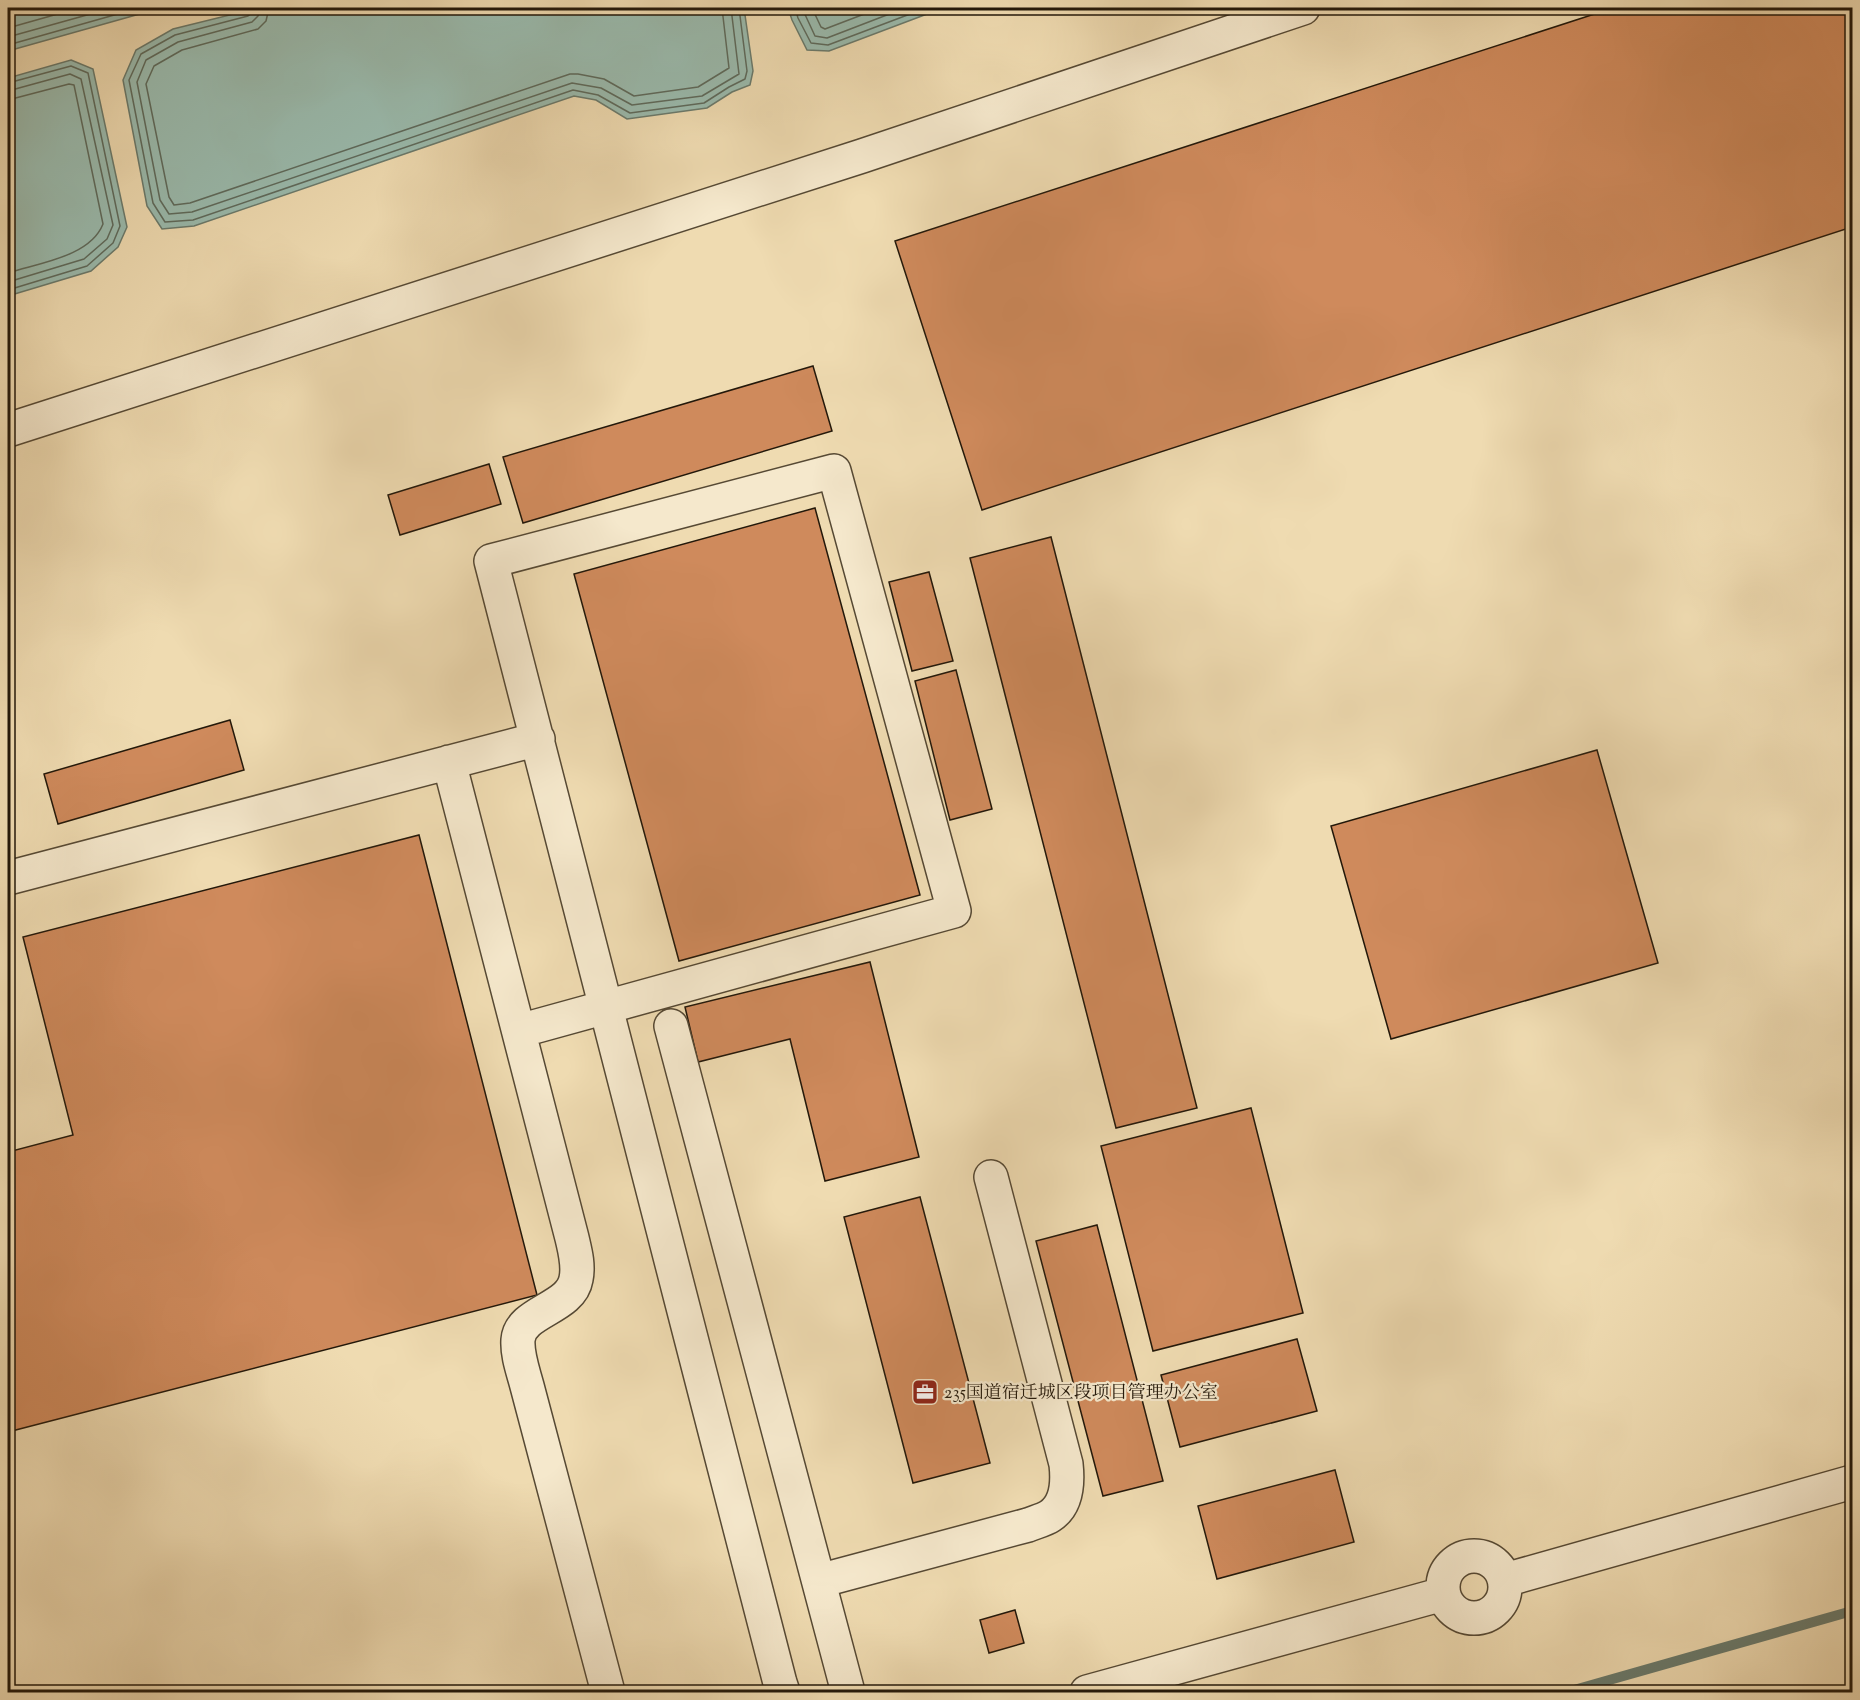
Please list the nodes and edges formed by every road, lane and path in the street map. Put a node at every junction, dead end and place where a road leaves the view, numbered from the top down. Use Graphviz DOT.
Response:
graph roads {
  1 [pos="1303,8"];
  2 [pos="8,430"];
  3 [pos="537,739"];
  4 [pos="449,762"];
  5 [pos="8,878"];
  6 [pos="606,1006"];
  7 [pos="671,1026"];
  8 [pos="519,1031"];
  9 [pos="991,1177"];
  10 [pos="1852,1482"];
  11 [pos="1505,1580"];
  12 [pos="819,1581"];
  13 [pos="1443,1594"];
  14 [pos="608,1692"];
  15 [pos="783,1692"];
  16 [pos="848,1692"];
  17 [pos="1087,1692"];
  1 -- 2 [label="street"];
  3 -- 4 [label="street"];
  3 -- 6 [label="street"];
  3 -- 6 [label="street"];
  4 -- 5 [label="street"];
  4 -- 8 [label="street"];
  6 -- 8 [label="street"];
  6 -- 15 [label="street"];
  7 -- 12 [label="street"];
  8 -- 14 [label="street"];
  9 -- 12 [label="street"];
  10 -- 11 [label="street"];
  11 -- 13 [label="street"];
  11 -- 13 [label="street"];
  12 -- 16 [label="street"];
  13 -- 17 [label="street"];
}
